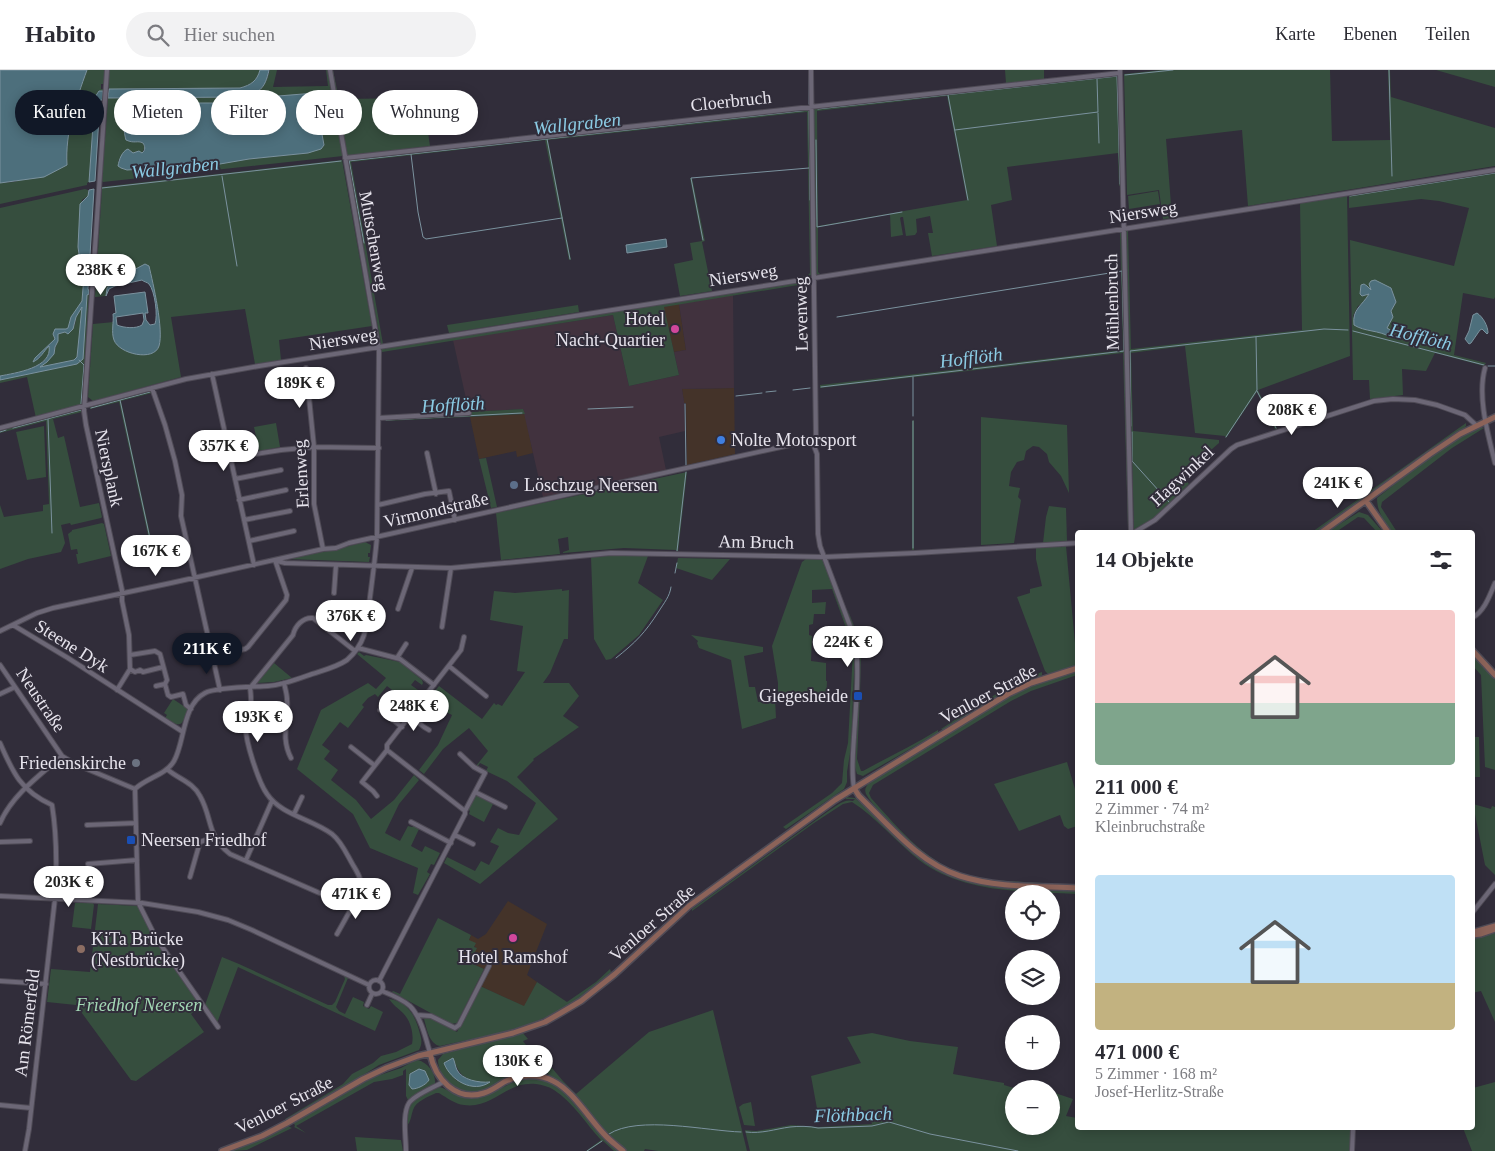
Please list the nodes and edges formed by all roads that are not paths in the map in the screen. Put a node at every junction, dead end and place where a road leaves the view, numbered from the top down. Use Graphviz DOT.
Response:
graph roads {
  1 [pos="107,70"];
  2 [pos="330,70"];
  3 [pos="811,70"];
  4 [pos="1120,71"];
  5 [pos="812,106"];
  6 [pos="345,158"];
  7 [pos="1495,170"];
  8 [pos="1124,229"];
  9 [pos="814,278"];
  10 [pos="378,347"];
  11 [pos="306,368"];
  12 [pos="1485,368"];
  13 [pos="212,374"];
  14 [pos="152,388"];
  15 [pos="84,407"];
  16 [pos="469,413"];
  17 [pos="1495,417"];
  18 [pos="379,418"];
  19 [pos="1486,421"];
  20 [pos="1477,426"];
  21 [pos="0,428"];
  22 [pos="814,446"];
  23 [pos="314,447"];
  24 [pos="379,448"];
  25 [pos="427,453"];
  26 [pos="1494,457"];
  27 [pos="230,458"];
  28 [pos="1495,464"];
  29 [pos="281,470"];
  30 [pos="235,479"];
  31 [pos="286,490"];
  32 [pos="436,494"];
  33 [pos="240,500"];
  34 [pos="1366,501"];
  35 [pos="378,504"];
  36 [pos="290,511"];
  37 [pos="244,520"];
  38 [pos="456,520"];
  39 [pos="1131,530"];
  40 [pos="1138,530"];
  41 [pos="1325,530"];
  42 [pos="1387,530"];
  43 [pos="294,531"];
  44 [pos="377,537"];
  45 [pos="249,541"];
  46 [pos="1075,543"];
  47 [pos="323,549"];
  48 [pos="824,557"];
  49 [pos="275,560"];
  50 [pos="254,565"];
  51 [pos="336,565"];
  52 [pos="374,566"];
  53 [pos="412,568"];
  54 [pos="451,568"];
  55 [pos="195,578"];
  56 [pos="1495,583"];
  57 [pos="122,593"];
  58 [pos="334,593"];
  59 [pos="398,608"];
  60 [pos="1475,617"];
  61 [pos="13,625"];
  62 [pos="442,627"];
  63 [pos="0,631"];
  64 [pos="464,638"];
  65 [pos="406,644"];
  66 [pos="357,650"];
  67 [pos="1475,653"];
  68 [pos="130,655"];
  69 [pos="212,656"];
  70 [pos="397,658"];
  71 [pos="0,665"];
  72 [pos="449,666"];
  73 [pos="163,667"];
  74 [pos="130,669"];
  75 [pos="1075,669"];
  76 [pos="1495,675"];
  77 [pos="284,683"];
  78 [pos="165,684"];
  79 [pos="434,685"];
  80 [pos="156,686"];
  81 [pos="15,687"];
  82 [pos="250,688"];
  83 [pos="117,690"];
  84 [pos="220,690"];
  85 [pos="0,694"];
  86 [pos="486,696"];
  87 [pos="191,709"];
  88 [pos="380,710"];
  89 [pos="410,716"];
  90 [pos="402,727"];
  91 [pos="429,730"];
  92 [pos="183,732"];
  93 [pos="0,743"];
  94 [pos="351,747"];
  95 [pos="387,750"];
  96 [pos="460,754"];
  97 [pos="62,756"];
  98 [pos="291,758"];
  99 [pos="374,765"];
  100 [pos="167,769"];
  101 [pos="26,788"];
  102 [pos="854,788"];
  103 [pos="135,789"];
  104 [pos="475,792"];
  105 [pos="377,796"];
  106 [pos="302,797"];
  107 [pos="272,801"];
  108 [pos="506,807"];
  109 [pos="465,811"];
  110 [pos="294,814"];
  111 [pos="411,822"];
  112 [pos="0,823"];
  113 [pos="136,823"];
  114 [pos="87,825"];
  115 [pos="454,835"];
  116 [pos="214,837"];
  117 [pos="30,841"];
  118 [pos="0,842"];
  119 [pos="451,842"];
  120 [pos="472,844"];
  121 [pos="137,860"];
  122 [pos="246,860"];
  123 [pos="88,864"];
  124 [pos="190,877"];
  125 [pos="1495,884"];
  126 [pos="1075,888"];
  127 [pos="0,896"];
  128 [pos="55,898"];
  129 [pos="350,900"];
  130 [pos="138,902"];
  131 [pos="1475,909"];
  132 [pos="1495,928"];
  133 [pos="1475,932"];
  134 [pos="338,934"];
  135 [pos="489,966"];
  136 [pos="0,981"];
  137 [pos="379,981"];
  138 [pos="46,984"];
  139 [pos="369,984"];
  140 [pos="382,991"];
  141 [pos="372,994"];
  142 [pos="367,1005"];
  143 [pos="417,1015"];
  144 [pos="218,1027"];
  145 [pos="430,1053"];
  146 [pos="443,1082"];
  147 [pos="0,1105"];
  148 [pos="31,1108"];
  149 [pos="1353,1130"];
  150 [pos="25,1151"];
  151 [pos="222,1151"];
  152 [pos="406,1151"];
  153 [pos="623,1151"];
  154 [pos="1352,1151"];
  1 -- 15 [label="street, Niersplank"];
  2 -- 6 [label="street, Mutschenweg"];
  3 -- 5 [label="street, Levenweg"];
  4 -- 5 [label="street, Cloerbruch"];
  4 -- 8 [label="street, Mühlenbruch"];
  5 -- 6 [label="street, Cloerbruch"];
  5 -- 9 [label="street, Levenweg"];
  6 -- 10 [label="street, Mutschenweg"];
  7 -- 8 [label="street, Niersweg"];
  8 -- 9 [label="street, Niersweg"];
  8 -- 39 [label="street, Mühlenbruch"];
  9 -- 10 [label="street, Niersweg"];
  9 -- 22 [label="street, Levenweg"];
  10 -- 13 [label="street, Niersweg"];
  10 -- 18 [label="street, Mutschenweg"];
  11 -- 23 [label="street, Erlenweg"];
  12 -- 19 [label="street"];
  13 -- 14 [label="street, Niersweg"];
  13 -- 27 [label="street"];
  14 -- 15 [label="street, Niersweg"];
  14 -- 55 [label="street"];
  15 -- 21 [label="street, Niersweg"];
  15 -- 57 [label="street, Niersplank"];
  16 -- 18 [label="street"];
  17 -- 19 [label="main road"];
  18 -- 24 [label="street, Mutschenweg"];
  19 -- 20 [label="main road"];
  19 -- 26 [label="street"];
  20 -- 34 [label="main road"];
  20 -- 40 [label="street, Hagwinkel"];
  22 -- 38 [label="street, Virmondstraße"];
  22 -- 48 [label="street, Levenweg"];
  23 -- 24 [label="street"];
  23 -- 27 [label="street"];
  23 -- 47 [label="street, Erlenweg"];
  24 -- 35 [label="street, Mutschenweg"];
  25 -- 32 [label="street"];
  26 -- 28 [label="street"];
  27 -- 30 [label="street"];
  29 -- 30 [label="street"];
  30 -- 33 [label="street"];
  31 -- 33 [label="street"];
  32 -- 35 [label="street"];
  32 -- 38 [label="street"];
  33 -- 37 [label="street"];
  34 -- 41 [label="main road"];
  34 -- 42 [label="main road"];
  35 -- 44 [label="street, Mutschenweg"];
  36 -- 37 [label="street"];
  37 -- 45 [label="street"];
  38 -- 44 [label="street, Virmondstraße"];
  43 -- 45 [label="street"];
  44 -- 47 [label="street, Virmondstraße"];
  44 -- 52 [label="street, Mutschenweg"];
  45 -- 50 [label="street"];
  46 -- 48 [label="street"];
  47 -- 49 [label="street, Virmondstraße"];
  48 -- 54 [label="street, Am Bruch"];
  48 -- 102 [label="street"];
  49 -- 50 [label="street, Virmondstraße"];
  49 -- 51 [label="street, Am Bruch"];
  49 -- 69 [label="street"];
  50 -- 55 [label="street, Virmondstraße"];
  51 -- 52 [label="street, Am Bruch"];
  51 -- 58 [label="street"];
  52 -- 53 [label="street, Am Bruch"];
  52 -- 66 [label="street, Mutschenweg"];
  53 -- 54 [label="street, Am Bruch"];
  53 -- 59 [label="street"];
  54 -- 62 [label="street"];
  55 -- 57 [label="street, Virmondstraße"];
  55 -- 69 [label="street"];
  56 -- 60 [label="street"];
  57 -- 61 [label="street, Virmondstraße"];
  57 -- 68 [label="street"];
  61 -- 63 [label="street, Virmondstraße"];
  61 -- 83 [label="street, Steene Dyk"];
  64 -- 72 [label="street"];
  65 -- 70 [label="street"];
  66 -- 70 [label="street"];
  66 -- 77 [label="street"];
  66 -- 82 [label="street"];
  67 -- 76 [label="main road"];
  68 -- 73 [label="street"];
  68 -- 74 [label="street"];
  69 -- 84 [label="street"];
  70 -- 79 [label="street"];
  71 -- 81 [label="street, Neustraße"];
  72 -- 79 [label="street"];
  72 -- 86 [label="street"];
  73 -- 74 [label="street"];
  73 -- 78 [label="street"];
  74 -- 83 [label="street, Steene Dyk"];
  75 -- 102 [label="main road, Venloer Straße"];
  77 -- 82 [label="street"];
  77 -- 98 [label="street"];
  78 -- 80 [label="street"];
  78 -- 87 [label="street"];
  79 -- 89 [label="street"];
  81 -- 85 [label="street"];
  81 -- 97 [label="street, Neustraße"];
  82 -- 84 [label="street"];
  82 -- 107 [label="street"];
  83 -- 92 [label="street, Steene Dyk"];
  84 -- 87 [label="street"];
  87 -- 92 [label="street"];
  88 -- 90 [label="street"];
  89 -- 90 [label="street"];
  89 -- 91 [label="street"];
  90 -- 95 [label="street"];
  92 -- 100 [label="street"];
  93 -- 101 [label="street"];
  94 -- 99 [label="street"];
  95 -- 99 [label="street"];
  95 -- 109 [label="street"];
  96 -- 104 [label="street"];
  97 -- 101 [label="street"];
  97 -- 103 [label="street, Neustraße"];
  99 -- 105 [label="street"];
  100 -- 103 [label="street"];
  100 -- 116 [label="street"];
  101 -- 112 [label="street"];
  101 -- 128 [label="street, Am Römerfeld"];
  102 -- 126 [label="main road"];
  102 -- 145 [label="main road, Venloer Straße"];
  103 -- 113 [label="street"];
  104 -- 108 [label="street"];
  104 -- 109 [label="street"];
  106 -- 110 [label="street"];
  107 -- 110 [label="street"];
  107 -- 122 [label="street"];
  109 -- 115 [label="street"];
  110 -- 129 [label="street"];
  111 -- 119 [label="street"];
  113 -- 114 [label="street"];
  113 -- 121 [label="street"];
  115 -- 119 [label="street"];
  115 -- 120 [label="street"];
  116 -- 122 [label="street"];
  116 -- 124 [label="street"];
  117 -- 118 [label="street"];
  119 -- 137 [label="street"];
  121 -- 123 [label="street"];
  121 -- 130 [label="street"];
  122 -- 129 [label="street"];
  125 -- 131 [label="street"];
  127 -- 128 [label="street"];
  128 -- 130 [label="street"];
  128 -- 138 [label="street, Am Römerfeld"];
  129 -- 134 [label="street"];
  130 -- 139 [label="street"];
  130 -- 144 [label="street"];
  132 -- 133 [label="main road"];
  135 -- 143 [label="street"];
  136 -- 138 [label="street"];
  137 -- 139 [label="street"];
  137 -- 140 [label="street"];
  138 -- 148 [label="street, Am Römerfeld"];
  139 -- 141 [label="street"];
  140 -- 141 [label="street"];
  140 -- 143 [label="street"];
  141 -- 142 [label="street"];
  143 -- 145 [label="street"];
  145 -- 146 [label="main road"];
  145 -- 151 [label="main road, Venloer Straße"];
  146 -- 152 [label="street"];
  146 -- 153 [label="main road"];
  147 -- 148 [label="street"];
  148 -- 150 [label="street, Am Römerfeld"];
  149 -- 154 [label="street"];
}
